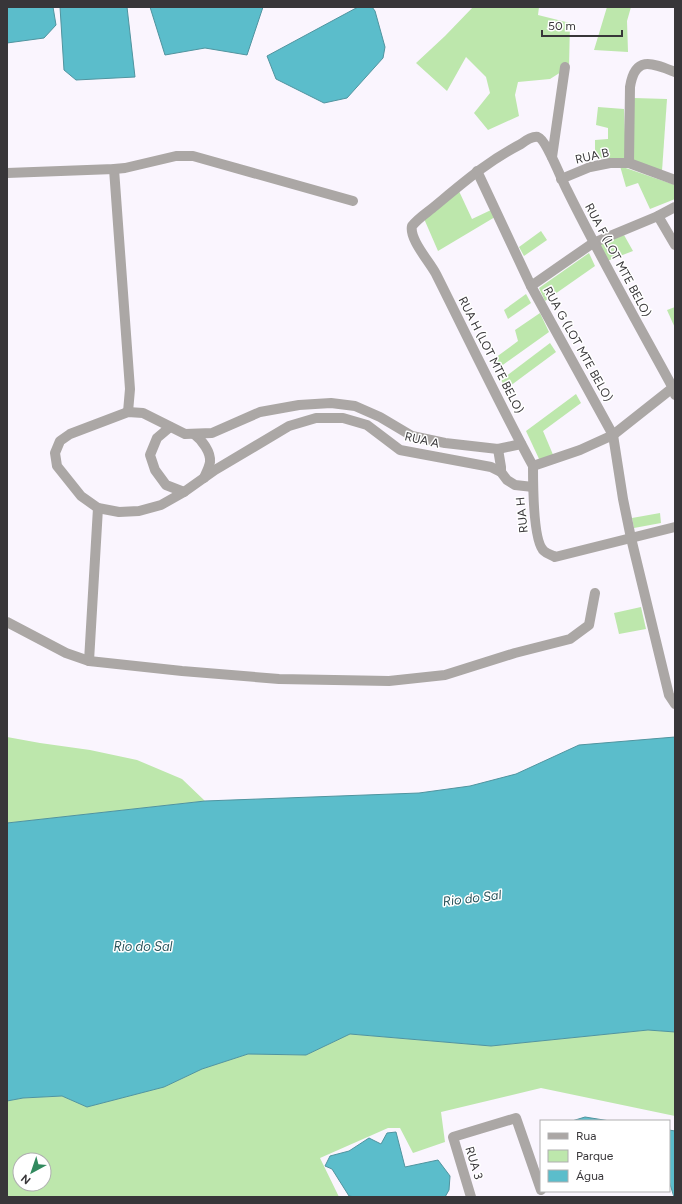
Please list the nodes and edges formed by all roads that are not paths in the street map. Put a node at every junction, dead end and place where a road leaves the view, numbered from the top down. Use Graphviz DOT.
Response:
graph roads {
  1 [pos="565,67"];
  2 [pos="675,72"];
  3 [pos="552,157"];
  4 [pos="630,163"];
  5 [pos="114,169"];
  6 [pos="477,171"];
  7 [pos="7,173"];
  8 [pos="561,179"];
  9 [pos="675,180"];
  10 [pos="353,200"];
  11 [pos="675,206"];
  12 [pos="658,216"];
  13 [pos="593,243"];
  14 [pos="675,245"];
  15 [pos="531,286"];
  16 [pos="674,390"];
  17 [pos="128,412"];
  18 [pos="170,427"];
  19 [pos="212,433"];
  20 [pos="194,434"];
  21 [pos="613,435"];
  22 [pos="521,444"];
  23 [pos="206,448"];
  24 [pos="498,449"];
  25 [pos="210,461"];
  26 [pos="231,462"];
  27 [pos="533,466"];
  28 [pos="500,472"];
  29 [pos="204,478"];
  30 [pos="533,487"];
  31 [pos="184,492"];
  32 [pos="98,508"];
  33 [pos="675,527"];
  34 [pos="631,538"];
  35 [pos="595,593"];
  36 [pos="7,622"];
  37 [pos="89,661"];
  38 [pos="675,704"];
  39 [pos="540,1188"];
  40 [pos="471,1197"];
  1 -- 3 [label="street"];
  2 -- 4 [label="street"];
  3 -- 6 [label="street, RUA F (LOT MTE BELO)"];
  3 -- 8 [label="street, RUA F (LOT MTE BELO)"];
  4 -- 8 [label="street, RUA B"];
  4 -- 9 [label="street"];
  5 -- 7 [label="street"];
  5 -- 10 [label="street"];
  5 -- 17 [label="street"];
  6 -- 15 [label="street, RUA G (LOT MTE BELO)"];
  6 -- 22 [label="street, RUA H (LOT MTE BELO)"];
  8 -- 13 [label="street, RUA F (LOT MTE BELO)"];
  11 -- 12 [label="street"];
  12 -- 13 [label="street"];
  12 -- 14 [label="street"];
  13 -- 15 [label="street"];
  13 -- 16 [label="street, RUA F (LOT MTE BELO)"];
  15 -- 21 [label="street, RUA G (LOT MTE BELO)"];
  16 -- 21 [label="street"];
  17 -- 18 [label="street, RUA A"];
  17 -- 32 [label="street"];
  18 -- 20 [label="street, RUA A"];
  18 -- 31 [label="street"];
  19 -- 20 [label="street, RUA A"];
  19 -- 23 [label="street"];
  19 -- 24 [label="street, RUA A"];
  20 -- 23 [label="street"];
  21 -- 27 [label="street"];
  21 -- 34 [label="street, RUA G (LOT MTE BELO)"];
  22 -- 24 [label="street, RUA A"];
  22 -- 27 [label="street, RUA H (LOT MTE BELO)"];
  23 -- 25 [label="street"];
  24 -- 28 [label="street"];
  25 -- 26 [label="street"];
  25 -- 29 [label="street"];
  26 -- 28 [label="street, RUA A"];
  26 -- 29 [label="street, RUA A"];
  27 -- 30 [label="street, RUA H (LOT MTE BELO)"];
  28 -- 30 [label="street, RUA A"];
  29 -- 31 [label="street, RUA A"];
  30 -- 34 [label="street, RUA H"];
  31 -- 32 [label="street, RUA A"];
  32 -- 37 [label="street"];
  33 -- 34 [label="street"];
  34 -- 38 [label="street, RUA G (LOT MTE BELO)"];
  35 -- 37 [label="street"];
  36 -- 37 [label="street"];
  39 -- 40 [label="street, RUA 3"];
}
